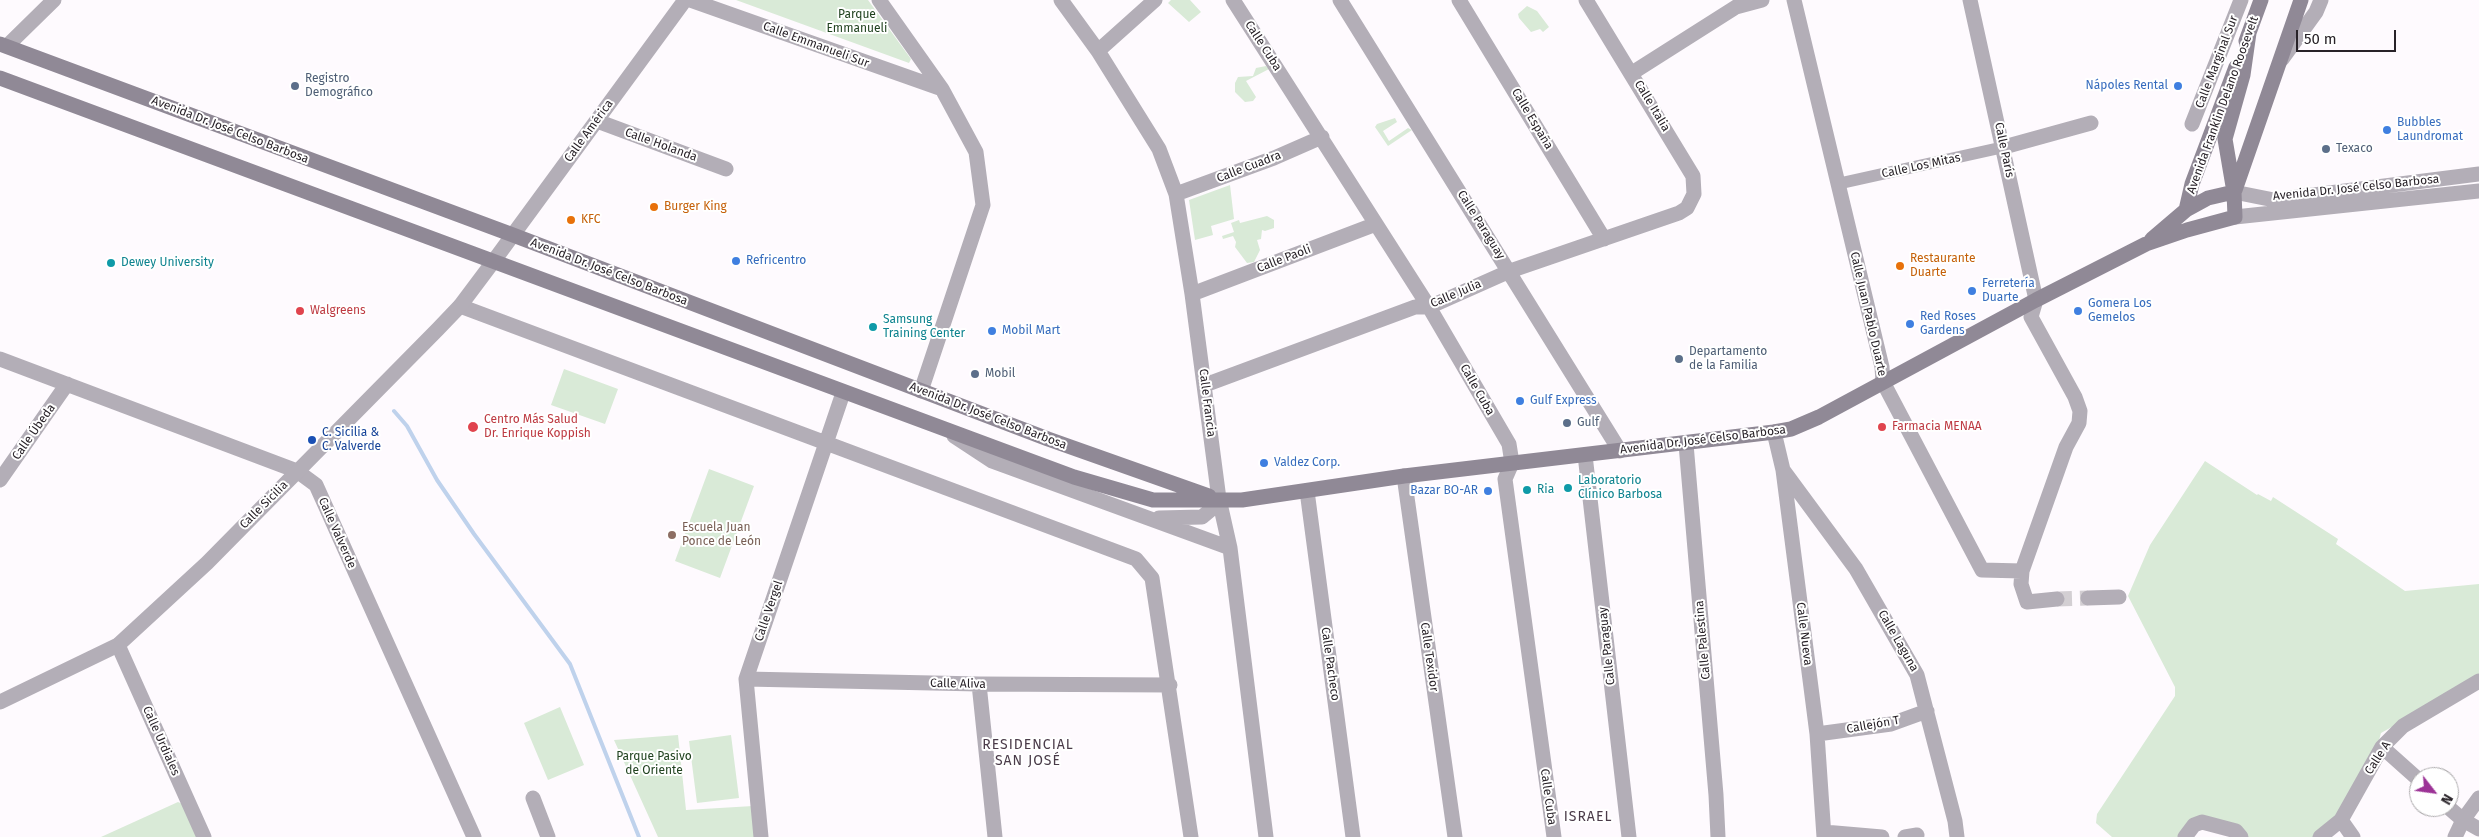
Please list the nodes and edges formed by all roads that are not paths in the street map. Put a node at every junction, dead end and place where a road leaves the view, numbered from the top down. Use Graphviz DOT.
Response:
graph roads {
  1 [pos="54,0"];
  2 [pos="685,0"];
  3 [pos="690,0"];
  4 [pos="879,0"];
  5 [pos="1061,0"];
  6 [pos="1155,0"];
  7 [pos="1233,0"];
  8 [pos="1340,0"];
  9 [pos="1459,0"];
  10 [pos="1586,0"];
  11 [pos="1762,0"];
  12 [pos="1794,0"];
  13 [pos="1970,0"];
  14 [pos="2240,0"];
  15 [pos="2261,0"];
  16 [pos="2301,0"];
  17 [pos="2321,0"];
  18 [pos="1734,3"];
  19 [pos="2232,26"];
  20 [pos="2249,33"];
  21 [pos="2,48"];
  22 [pos="1098,51"];
  23 [pos="2277,67"];
  24 [pos="1632,74"];
  25 [pos="0,78"];
  26 [pos="942,90"];
  27 [pos="597,121"];
  28 [pos="2091,123"];
  29 [pos="2192,124"];
  30 [pos="1322,137"];
  31 [pos="2004,147"];
  32 [pos="726,169"];
  33 [pos="2479,174"];
  34 [pos="1837,184"];
  35 [pos="2479,191"];
  36 [pos="2234,192"];
  37 [pos="1176,194"];
  38 [pos="2186,210"];
  39 [pos="1679,213"];
  40 [pos="2235,217"];
  41 [pos="1376,224"];
  42 [pos="513,235"];
  43 [pos="1604,239"];
  44 [pos="2146,244"];
  45 [pos="493,262"];
  46 [pos="1510,271"];
  47 [pos="1192,294"];
  48 [pos="2036,300"];
  49 [pos="460,306"];
  50 [pos="1429,307"];
  51 [pos="0,359"];
  52 [pos="1883,382"];
  53 [pos="67,384"];
  54 [pos="1205,385"];
  55 [pos="921,391"];
  56 [pos="843,393"];
  57 [pos="947,431"];
  58 [pos="1774,432"];
  59 [pos="827,443"];
  60 [pos="1686,444"];
  61 [pos="1620,451"];
  62 [pos="1586,454"];
  63 [pos="1512,463"];
  64 [pos="1784,470"];
  65 [pos="297,471"];
  66 [pos="1404,476"];
  67 [pos="0,480"];
  68 [pos="1307,491"];
  69 [pos="1219,499"];
  70 [pos="1148,517"];
  71 [pos="1230,548"];
  72 [pos="2022,571"];
  73 [pos="2119,597"];
  74 [pos="2088,598"];
  75 [pos="2057,599"];
  76 [pos="118,645"];
  77 [pos="746,679"];
  78 [pos="2479,681"];
  79 [pos="979,684"];
  80 [pos="1170,685"];
  81 [pos="0,702"];
  82 [pos="1927,711"];
  83 [pos="1817,734"];
  84 [pos="2382,747"];
  85 [pos="2409,771"];
  86 [pos="533,798"];
  87 [pos="2479,798"];
  88 [pos="2459,817"];
  89 [pos="2341,820"];
  90 [pos="2463,820"];
  91 [pos="2479,829"];
  92 [pos="1824,835"];
  93 [pos="204,837"];
  94 [pos="474,837"];
  95 [pos="548,837"];
  96 [pos="761,837"];
  97 [pos="995,837"];
  98 [pos="1191,837"];
  99 [pos="1266,837"];
  100 [pos="1353,837"];
  101 [pos="1455,837"];
  102 [pos="1554,837"];
  103 [pos="1629,837"];
  104 [pos="1718,837"];
  105 [pos="1882,837"];
  106 [pos="1957,837"];
  107 [pos="2185,837"];
  108 [pos="2241,837"];
  109 [pos="2320,837"];
  110 [pos="2354,837"];
  111 [pos="2455,837"];
  1 -- 21 [label="street"];
  2 -- 27 [label="street, Calle América"];
  3 -- 26 [label="street, Calle Emmanueli Sur"];
  4 -- 26 [label="street"];
  5 -- 22 [label="street, Calle Francia"];
  6 -- 22 [label="street"];
  7 -- 30 [label="street, Calle Cuba"];
  8 -- 46 [label="street, Calle Paraguay"];
  9 -- 43 [label="street, Calle España"];
  10 -- 24 [label="street, Calle Italia"];
  11 -- 18 [label="street"];
  12 -- 34 [label="street, Calle Juan Pablo Duarte"];
  13 -- 31 [label="street, Calle París"];
  14 -- 19 [label="street, Calle Marginal Sur"];
  15 -- 20 [label="main road, Avenida Franklin Delano Roosevelt"];
  16 -- 23 [label="main road"];
  17 -- 23 [label="street"];
  18 -- 24 [label="street"];
  19 -- 20 [label="street"];
  19 -- 29 [label="street, Calle Marginal Sur"];
  20 -- 36 [label="main road"];
  20 -- 38 [label="main road, Avenida Franklin Delano Roosevelt"];
  21 -- 42 [label="main road, Avenida Dr. José Celso Barbosa"];
  22 -- 37 [label="street, Calle Francia"];
  23 -- 36 [label="main road"];
  24 -- 39 [label="street, Calle Italia"];
  25 -- 45 [label="main road, Avenida Dr. José Celso Barbosa"];
  26 -- 55 [label="street"];
  27 -- 32 [label="street, Calle Holanda"];
  27 -- 42 [label="street, Calle América"];
  28 -- 31 [label="street"];
  30 -- 37 [label="street, Calle Cuadra"];
  30 -- 41 [label="street, Calle Cuba"];
  31 -- 34 [label="street, Calle Los Mitas"];
  31 -- 48 [label="street, Calle París"];
  33 -- 36 [label="street, Avenida Dr. José Celso Barbosa"];
  34 -- 52 [label="street, Calle Juan Pablo Duarte"];
  35 -- 40 [label="street, Avenida Dr. José Celso Barbosa"];
  36 -- 38 [label="main road, Avenida Dr. José Celso Barbosa"];
  36 -- 40 [label="main road"];
  37 -- 47 [label="street, Calle Francia"];
  38 -- 44 [label="main road, Avenida Dr. José Celso Barbosa"];
  39 -- 43 [label="street, Calle Julia"];
  40 -- 44 [label="main road, Avenida Dr. José Celso Barbosa"];
  41 -- 47 [label="street, Calle Paoli"];
  41 -- 50 [label="street, Calle Cuba"];
  42 -- 45 [label="street, Calle América"];
  42 -- 55 [label="main road, Avenida Dr. José Celso Barbosa"];
  43 -- 46 [label="street, Calle Julia"];
  44 -- 48 [label="main road, Avenida Dr. José Celso Barbosa"];
  45 -- 49 [label="street, Calle Sicilia"];
  45 -- 56 [label="main road, Avenida Dr. José Celso Barbosa"];
  46 -- 50 [label="street, Calle Julia"];
  46 -- 61 [label="street, Calle Paraguay"];
  47 -- 54 [label="street, Calle Francia"];
  48 -- 52 [label="main road, Avenida Dr. José Celso Barbosa"];
  48 -- 72 [label="street, Calle París"];
  49 -- 59 [label="street"];
  49 -- 65 [label="street, Calle Sicilia"];
  50 -- 54 [label="street, Calle Julia"];
  50 -- 63 [label="street, Calle Cuba"];
  51 -- 53 [label="street, Calle Valverde"];
  52 -- 58 [label="main road, Avenida Dr. José Celso Barbosa"];
  52 -- 72 [label="street, Calle Juan Pablo Duarte"];
  53 -- 65 [label="street, Calle Valverde"];
  53 -- 67 [label="street, Calle Úbeda"];
  54 -- 69 [label="street, Calle Francia"];
  55 -- 69 [label="main road, Avenida Dr. José Celso Barbosa"];
  56 -- 57 [label="main road, Avenida Dr. José Celso Barbosa"];
  56 -- 59 [label="street, Calle Vergel"];
  57 -- 69 [label="main road, Avenida Dr. José Celso Barbosa"];
  57 -- 70 [label="street"];
  58 -- 60 [label="main road, Avenida Dr. José Celso Barbosa"];
  58 -- 64 [label="street, Calle Nueva"];
  59 -- 77 [label="street, Calle Vergel"];
  59 -- 80 [label="street"];
  60 -- 61 [label="main road, Avenida Dr. José Celso Barbosa"];
  60 -- 104 [label="street, Calle Palestina"];
  61 -- 62 [label="main road, Avenida Dr. José Celso Barbosa"];
  62 -- 63 [label="main road, Avenida Dr. José Celso Barbosa"];
  62 -- 103 [label="street, Calle Paraguay"];
  63 -- 66 [label="main road, Avenida Dr. José Celso Barbosa"];
  63 -- 102 [label="street, Calle Cuba"];
  64 -- 82 [label="street, Calle Laguna"];
  64 -- 83 [label="street, Calle Nueva"];
  65 -- 76 [label="street, Calle Sicilia"];
  65 -- 94 [label="street, Calle Valverde"];
  66 -- 68 [label="main road, Avenida Dr. José Celso Barbosa"];
  66 -- 101 [label="street, Calle Texidor"];
  68 -- 69 [label="main road, Avenida Dr. José Celso Barbosa"];
  68 -- 100 [label="street, Calle Pacheco"];
  69 -- 70 [label="street"];
  69 -- 71 [label="street, Calle Francia"];
  70 -- 71 [label="street"];
  71 -- 99 [label="street, Calle Francia"];
  72 -- 75 [label="street"];
  73 -- 74 [label="street"];
  76 -- 81 [label="street, Calle Sicilia"];
  76 -- 93 [label="street, Calle Urdiales"];
  77 -- 79 [label="street, Calle Aliva"];
  77 -- 96 [label="street, Calle Vergel"];
  78 -- 84 [label="street, Calle A"];
  79 -- 80 [label="street, Calle Aliva"];
  79 -- 97 [label="street"];
  80 -- 98 [label="street"];
  82 -- 83 [label="street, Callejón T"];
  82 -- 106 [label="street, Calle Laguna"];
  83 -- 92 [label="street, Calle Nueva"];
  84 -- 85 [label="street"];
  84 -- 89 [label="street, Calle A"];
  86 -- 95 [label="street"];
  87 -- 90 [label="street"];
  88 -- 90 [label="street"];
  89 -- 109 [label="street, Calle A"];
  89 -- 110 [label="street"];
  90 -- 91 [label="street"];
  90 -- 111 [label="street"];
  92 -- 105 [label="street"];
  107 -- 108 [label="street"];
}
